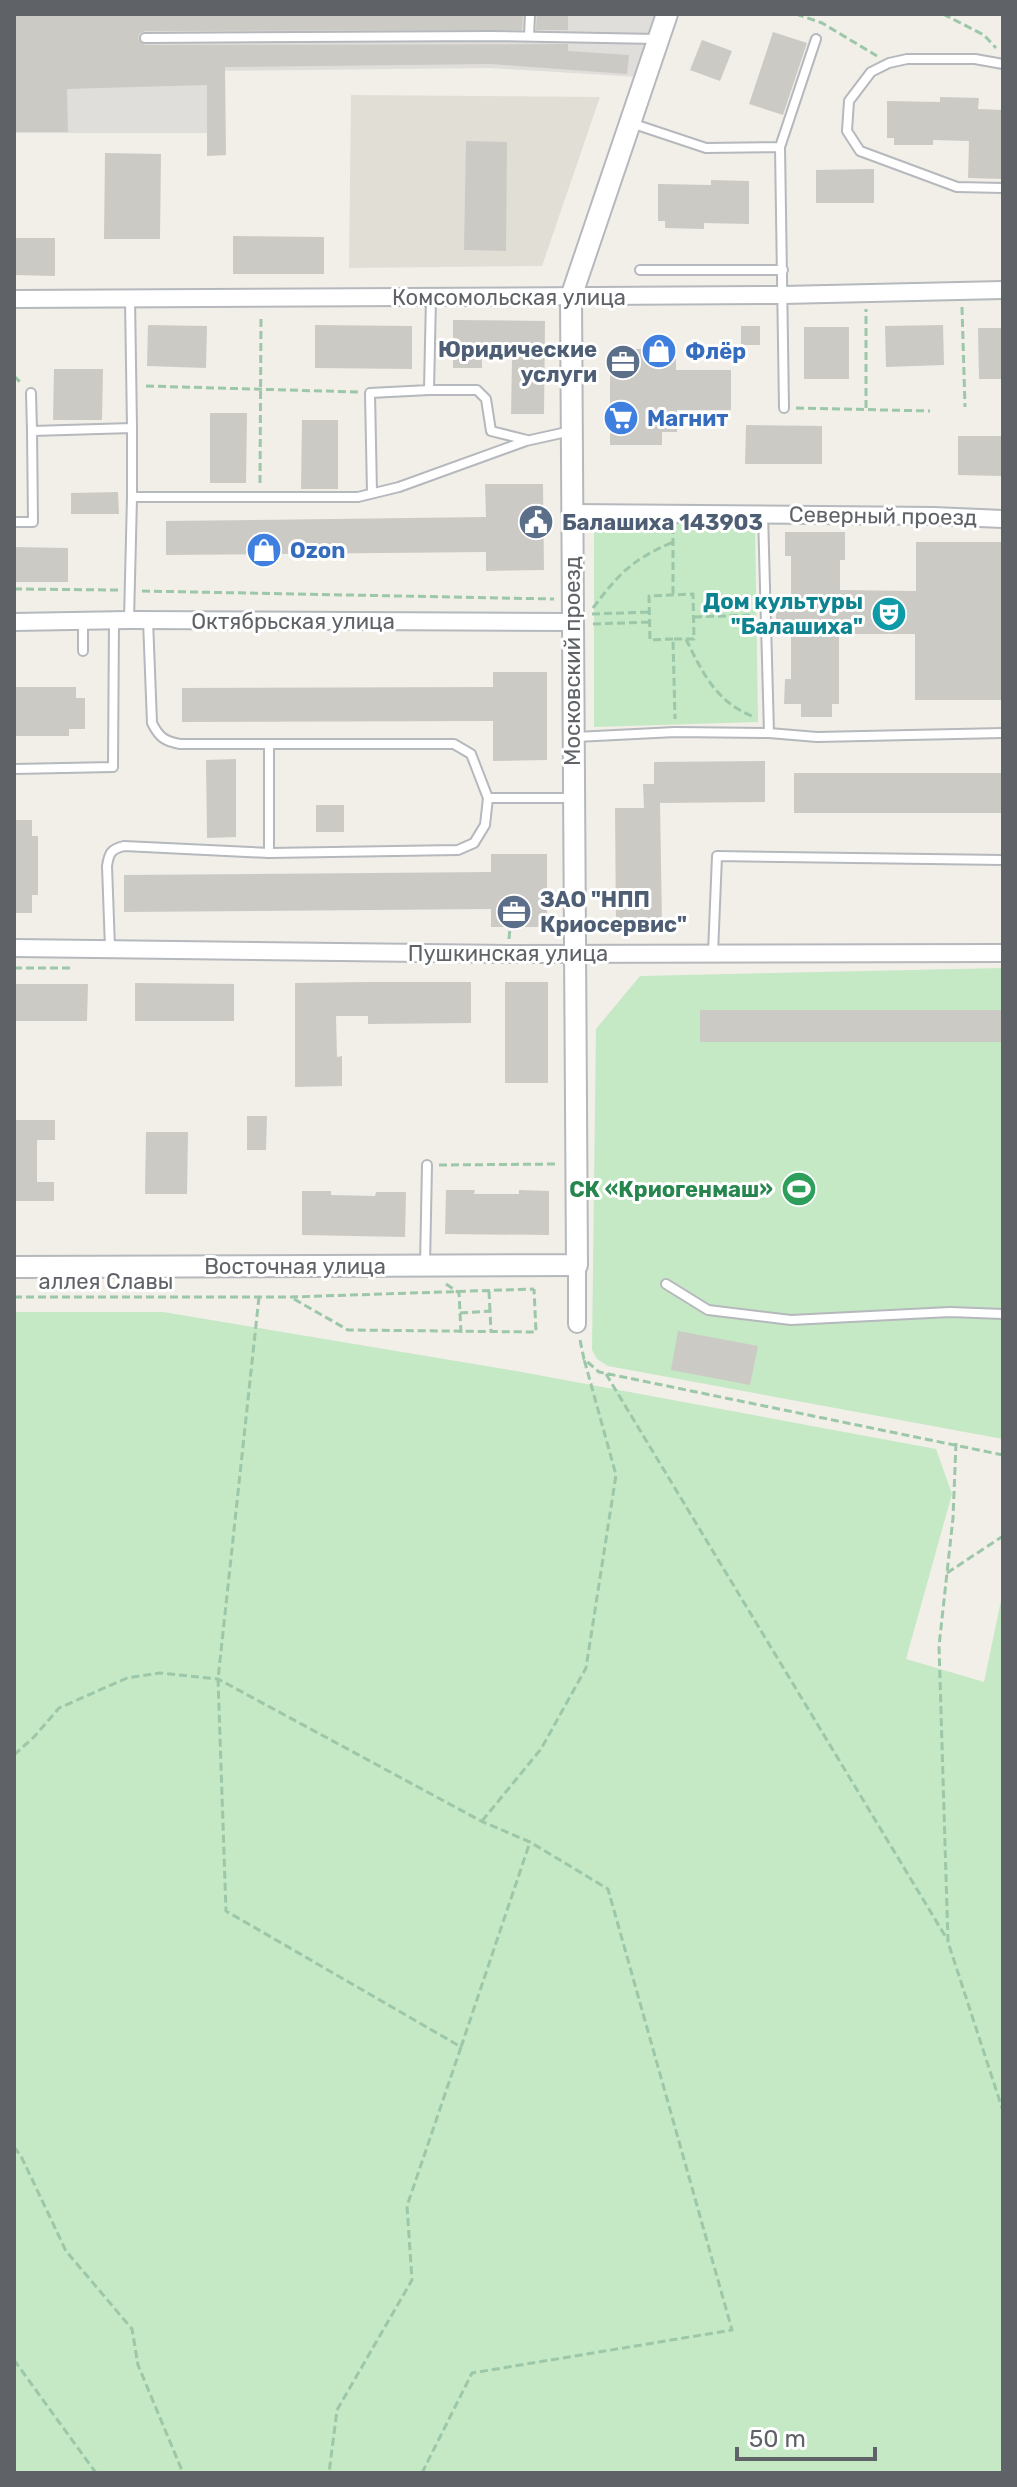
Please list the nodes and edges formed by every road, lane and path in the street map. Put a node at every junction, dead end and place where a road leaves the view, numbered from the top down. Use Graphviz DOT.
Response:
graph roads {
  1 [pos="530,14"];
  2 [pos="667,14"];
  3 [pos="796,14"];
  4 [pos="943,14"];
  5 [pos="529,36"];
  6 [pos="145,38"];
  7 [pos="658,39"];
  8 [pos="816,39"];
  9 [pos="1003,56"];
  10 [pos="889,63"];
  11 [pos="1003,64"];
  12 [pos="630,123"];
  13 [pos="780,147"];
  14 [pos="1003,188"];
  15 [pos="640,270"];
  16 [pos="783,270"];
  17 [pos="1003,290"];
  18 [pos="961,291"];
  19 [pos="866,293"];
  20 [pos="783,295"];
  21 [pos="431,297"];
  22 [pos="571,297"];
  23 [pos="14,299"];
  24 [pos="130,299"];
  25 [pos="261,318"];
  26 [pos="131,385"];
  27 [pos="260,390"];
  28 [pos="429,390"];
  29 [pos="31,393"];
  30 [pos="370,393"];
  31 [pos="965,407"];
  32 [pos="784,408"];
  33 [pos="866,408"];
  34 [pos="930,411"];
  35 [pos="132,428"];
  36 [pos="32,431"];
  37 [pos="572,431"];
  38 [pos="529,440"];
  39 [pos="372,493"];
  40 [pos="132,497"];
  41 [pos="260,497"];
  42 [pos="571,513"];
  43 [pos="763,513"];
  44 [pos="673,514"];
  45 [pos="1003,519"];
  46 [pos="14,522"];
  47 [pos="673,542"];
  48 [pos="14,589"];
  49 [pos="130,590"];
  50 [pos="673,595"];
  51 [pos="554,599"];
  52 [pos="649,612"];
  53 [pos="766,615"];
  54 [pos="694,617"];
  55 [pos="122,620"];
  56 [pos="148,620"];
  57 [pos="83,621"];
  58 [pos="14,622"];
  59 [pos="650,622"];
  60 [pos="580,623"];
  61 [pos="673,639"];
  62 [pos="686,639"];
  63 [pos="83,651"];
  64 [pos="769,719"];
  65 [pos="675,732"];
  66 [pos="769,733"];
  67 [pos="1003,733"];
  68 [pos="572,737"];
  69 [pos="269,744"];
  70 [pos="14,769"];
  71 [pos="488,798"];
  72 [pos="573,798"];
  73 [pos="269,853"];
  74 [pos="1003,860"];
  75 [pos="14,948"];
  76 [pos="110,948"];
  77 [pos="574,953"];
  78 [pos="1003,953"];
  79 [pos="713,954"];
  80 [pos="576,1164"];
  81 [pos="427,1165"];
  82 [pos="577,1265"];
  83 [pos="425,1266"];
  84 [pos="14,1267"];
  85 [pos="666,1284"];
  86 [pos="489,1291"];
  87 [pos="459,1293"];
  88 [pos="14,1297"];
  89 [pos="259,1297"];
  90 [pos="291,1297"];
  91 [pos="490,1311"];
  92 [pos="460,1313"];
  93 [pos="1003,1314"];
  94 [pos="577,1324"];
  95 [pos="491,1332"];
  96 [pos="461,1333"];
  97 [pos="584,1359"];
  98 [pos="606,1374"];
  99 [pos="956,1443"];
  100 [pos="1003,1455"];
  101 [pos="1003,1536"];
  102 [pos="947,1573"];
  103 [pos="218,1679"];
  104 [pos="14,1755"];
  105 [pos="481,1821"];
  106 [pos="530,1842"];
  107 [pos="948,1942"];
  108 [pos="461,2047"];
  109 [pos="1003,2111"];
  110 [pos="14,2147"];
  111 [pos="14,2360"];
  112 [pos="96,2473"];
  113 [pos="183,2473"];
  114 [pos="329,2473"];
  115 [pos="422,2473"];
  1 -- 5 [label="lane"];
  2 -- 7 [label="street, Московский проезд"];
  3 -- 10 [label="path"];
  4 -- 9 [label="path"];
  5 -- 6 [label="lane"];
  5 -- 7 [label="lane"];
  7 -- 12 [label="street, Московский проезд"];
  8 -- 13 [label="lane"];
  10 -- 11 [label="lane"];
  10 -- 14 [label="lane"];
  12 -- 13 [label="lane"];
  12 -- 22 [label="street, Московский проезд"];
  13 -- 16 [label="lane"];
  15 -- 16 [label="lane"];
  16 -- 20 [label="lane"];
  17 -- 18 [label="street, Комсомольская улица"];
  18 -- 19 [label="street, Комсомольская улица"];
  18 -- 31 [label="path"];
  19 -- 20 [label="street, Комсомольская улица"];
  19 -- 33 [label="path"];
  20 -- 22 [label="street, Комсомольская улица"];
  20 -- 32 [label="lane"];
  21 -- 22 [label="street, Комсомольская улица"];
  21 -- 24 [label="street, Комсомольская улица"];
  21 -- 28 [label="lane"];
  22 -- 37 [label="street, Московский проезд"];
  23 -- 24 [label="street, Комсомольская улица"];
  24 -- 26 [label="lane"];
  25 -- 27 [label="path"];
  26 -- 27 [label="path"];
  26 -- 35 [label="lane"];
  27 -- 30 [label="path"];
  27 -- 41 [label="path"];
  28 -- 30 [label="lane"];
  28 -- 38 [label="lane"];
  29 -- 36 [label="lane"];
  30 -- 39 [label="lane"];
  32 -- 33 [label="path"];
  33 -- 34 [label="path"];
  35 -- 36 [label="lane"];
  35 -- 40 [label="lane"];
  36 -- 46 [label="lane"];
  37 -- 38 [label="lane"];
  37 -- 42 [label="street, Московский проезд"];
  38 -- 39 [label="lane"];
  39 -- 41 [label="lane"];
  40 -- 41 [label="lane"];
  40 -- 49 [label="lane"];
  42 -- 44 [label="street, Северный проезд"];
  42 -- 60 [label="street, Московский проезд"];
  43 -- 44 [label="street, Северный проезд"];
  43 -- 45 [label="street, Северный проезд"];
  43 -- 53 [label="lane"];
  44 -- 47 [label="path"];
  47 -- 50 [label="path"];
  47 -- 52 [label="path"];
  48 -- 49 [label="path"];
  49 -- 51 [label="path"];
  49 -- 55 [label="lane"];
  50 -- 52 [label="path"];
  50 -- 54 [label="path"];
  52 -- 59 [label="path"];
  53 -- 54 [label="path"];
  53 -- 64 [label="lane"];
  54 -- 62 [label="path"];
  55 -- 56 [label="street, Октябрьская улица"];
  55 -- 57 [label="street, Октябрьская улица"];
  55 -- 70 [label="lane"];
  56 -- 60 [label="street, Октябрьская улица"];
  56 -- 69 [label="lane"];
  57 -- 58 [label="street, Октябрьская улица"];
  57 -- 63 [label="lane"];
  59 -- 60 [label="path"];
  59 -- 61 [label="path"];
  60 -- 68 [label="street, Московский проезд"];
  61 -- 62 [label="path"];
  61 -- 65 [label="path"];
  62 -- 64 [label="path"];
  64 -- 66 [label="lane"];
  65 -- 66 [label="lane"];
  65 -- 68 [label="lane"];
  66 -- 67 [label="lane"];
  68 -- 72 [label="street, Московский проезд"];
  69 -- 71 [label="lane"];
  69 -- 73 [label="lane"];
  71 -- 72 [label="lane"];
  71 -- 73 [label="lane"];
  72 -- 77 [label="street, Московский проезд"];
  73 -- 76 [label="lane"];
  74 -- 79 [label="lane"];
  75 -- 76 [label="street, Пушкинская улица"];
  76 -- 77 [label="street, Пушкинская улица"];
  77 -- 79 [label="street, Пушкинская улица"];
  77 -- 80 [label="street, Московский проезд"];
  78 -- 79 [label="street, Пушкинская улица"];
  80 -- 81 [label="path"];
  80 -- 82 [label="street, Московский проезд"];
  81 -- 83 [label="lane"];
  82 -- 83 [label="street, Восточная улица"];
  82 -- 94 [label="street, Московский проезд"];
  83 -- 84 [label="street, Восточная улица"];
  83 -- 87 [label="path"];
  85 -- 93 [label="lane"];
  86 -- 87 [label="path, аллея Славы"];
  86 -- 91 [label="path"];
  86 -- 95 [label="path, аллея Славы"];
  87 -- 90 [label="path, аллея Славы"];
  87 -- 92 [label="path"];
  88 -- 89 [label="path, аллея Славы"];
  89 -- 90 [label="path, аллея Славы"];
  89 -- 103 [label="path"];
  90 -- 96 [label="path"];
  91 -- 92 [label="path"];
  91 -- 95 [label="path"];
  92 -- 96 [label="path"];
  94 -- 97 [label="path"];
  95 -- 96 [label="path"];
  97 -- 98 [label="path"];
  97 -- 105 [label="path"];
  98 -- 99 [label="path"];
  98 -- 107 [label="path"];
  99 -- 100 [label="path"];
  99 -- 102 [label="path"];
  101 -- 102 [label="path"];
  102 -- 107 [label="path"];
  103 -- 104 [label="path"];
  103 -- 105 [label="path"];
  103 -- 108 [label="path"];
  105 -- 106 [label="path"];
  106 -- 108 [label="path"];
  106 -- 115 [label="path"];
  107 -- 109 [label="path"];
  108 -- 114 [label="path"];
  110 -- 113 [label="path"];
  111 -- 112 [label="path"];
}
